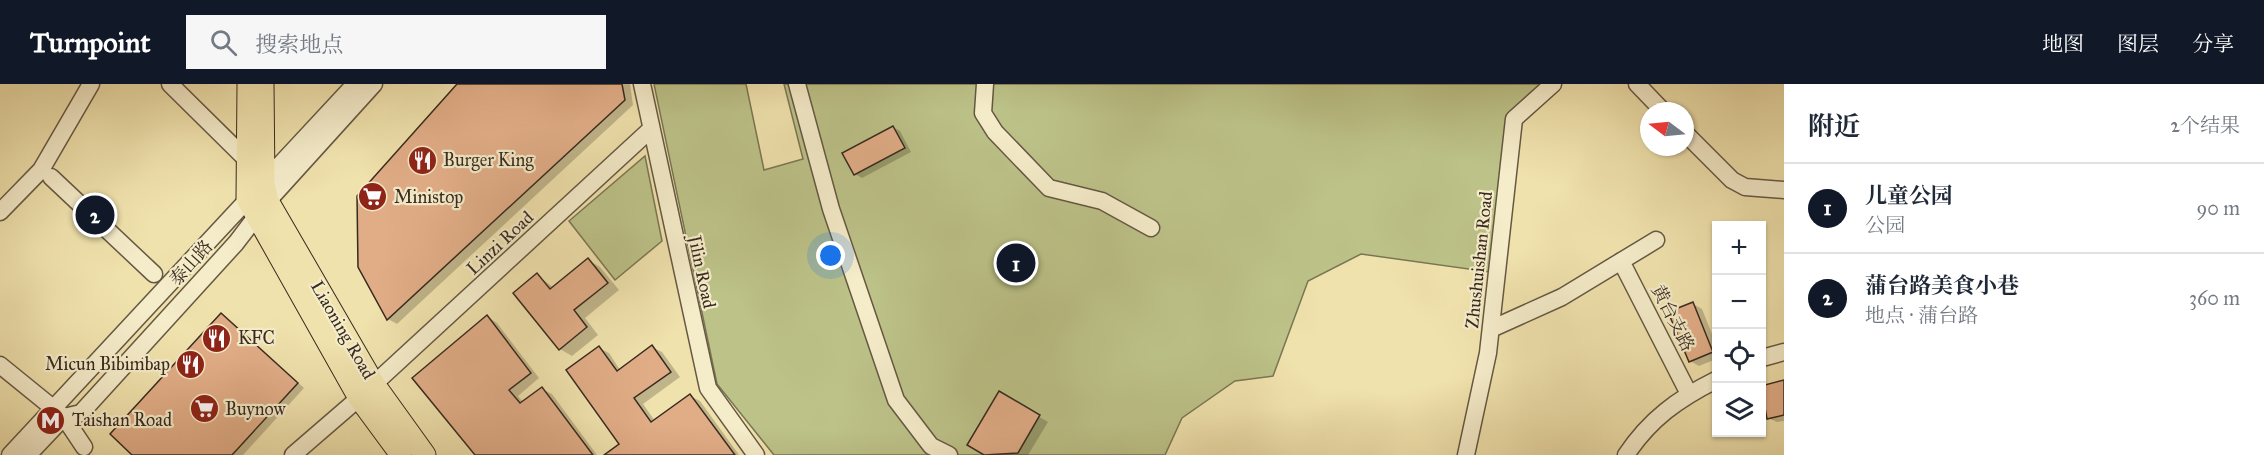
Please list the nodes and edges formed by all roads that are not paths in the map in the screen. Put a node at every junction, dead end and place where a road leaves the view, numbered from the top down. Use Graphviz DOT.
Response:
graph roads {
  1 [pos="91,84"];
  2 [pos="170,84"];
  3 [pos="248,84"];
  4 [pos="263,84"];
  5 [pos="355,84"];
  6 [pos="374,84"];
  7 [pos="642,84"];
  8 [pos="797,84"];
  9 [pos="985,84"];
  10 [pos="1553,84"];
  11 [pos="1636,84"];
  12 [pos="1654,102"];
  13 [pos="651,129"];
  14 [pos="1694,142"];
  15 [pos="247,157"];
  16 [pos="51,177"];
  17 [pos="1784,190"];
  18 [pos="259,200"];
  19 [pos="0,212"];
  20 [pos="1151,228"];
  21 [pos="1656,240"];
  22 [pos="1621,261"];
  23 [pos="154,273"];
  24 [pos="1491,329"];
  25 [pos="1784,352"];
  26 [pos="1766,357"];
  27 [pos="0,365"];
  28 [pos="1712,382"];
  29 [pos="367,391"];
  30 [pos="1689,394"];
  31 [pos="59,413"];
  32 [pos="84,447"];
  33 [pos="10,455"];
  34 [pos="28,455"];
  35 [pos="292,455"];
  36 [pos="401,455"];
  37 [pos="425,455"];
  38 [pos="756,455"];
  39 [pos="949,455"];
  40 [pos="1466,455"];
  41 [pos="1626,455"];
  1 -- 19 [label="street"];
  2 -- 15 [label="street"];
  3 -- 15 [label="main road, Liaoning Road"];
  4 -- 18 [label="main road, Liaoning Road"];
  5 -- 18 [label="street"];
  6 -- 18 [label="street, 泰山路"];
  7 -- 13 [label="street, Jilin Road"];
  8 -- 39 [label="street"];
  9 -- 20 [label="street"];
  10 -- 24 [label="street, Zhushuishan Road"];
  11 -- 12 [label="street"];
  13 -- 29 [label="street, Linzi Road"];
  13 -- 38 [label="street, Jilin Road"];
  14 -- 17 [label="street"];
  15 -- 18 [label="main road, Liaoning Road"];
  16 -- 23 [label="street"];
  18 -- 29 [label="main road, Liaoning Road"];
  18 -- 31 [label="street"];
  18 -- 31 [label="street, 泰山路"];
  21 -- 22 [label="street"];
  22 -- 24 [label="street"];
  22 -- 30 [label="street, 黄台支路"];
  24 -- 40 [label="street, Zhushuishan Road"];
  25 -- 26 [label="street"];
  27 -- 31 [label="street"];
  28 -- 30 [label="street"];
  29 -- 35 [label="street, Linzi Road"];
  29 -- 36 [label="main road, Liaoning Road"];
  29 -- 37 [label="main road, Liaoning Road"];
  30 -- 41 [label="street"];
  31 -- 32 [label="street"];
  31 -- 33 [label="street"];
  31 -- 34 [label="street, 泰山路"];
}
